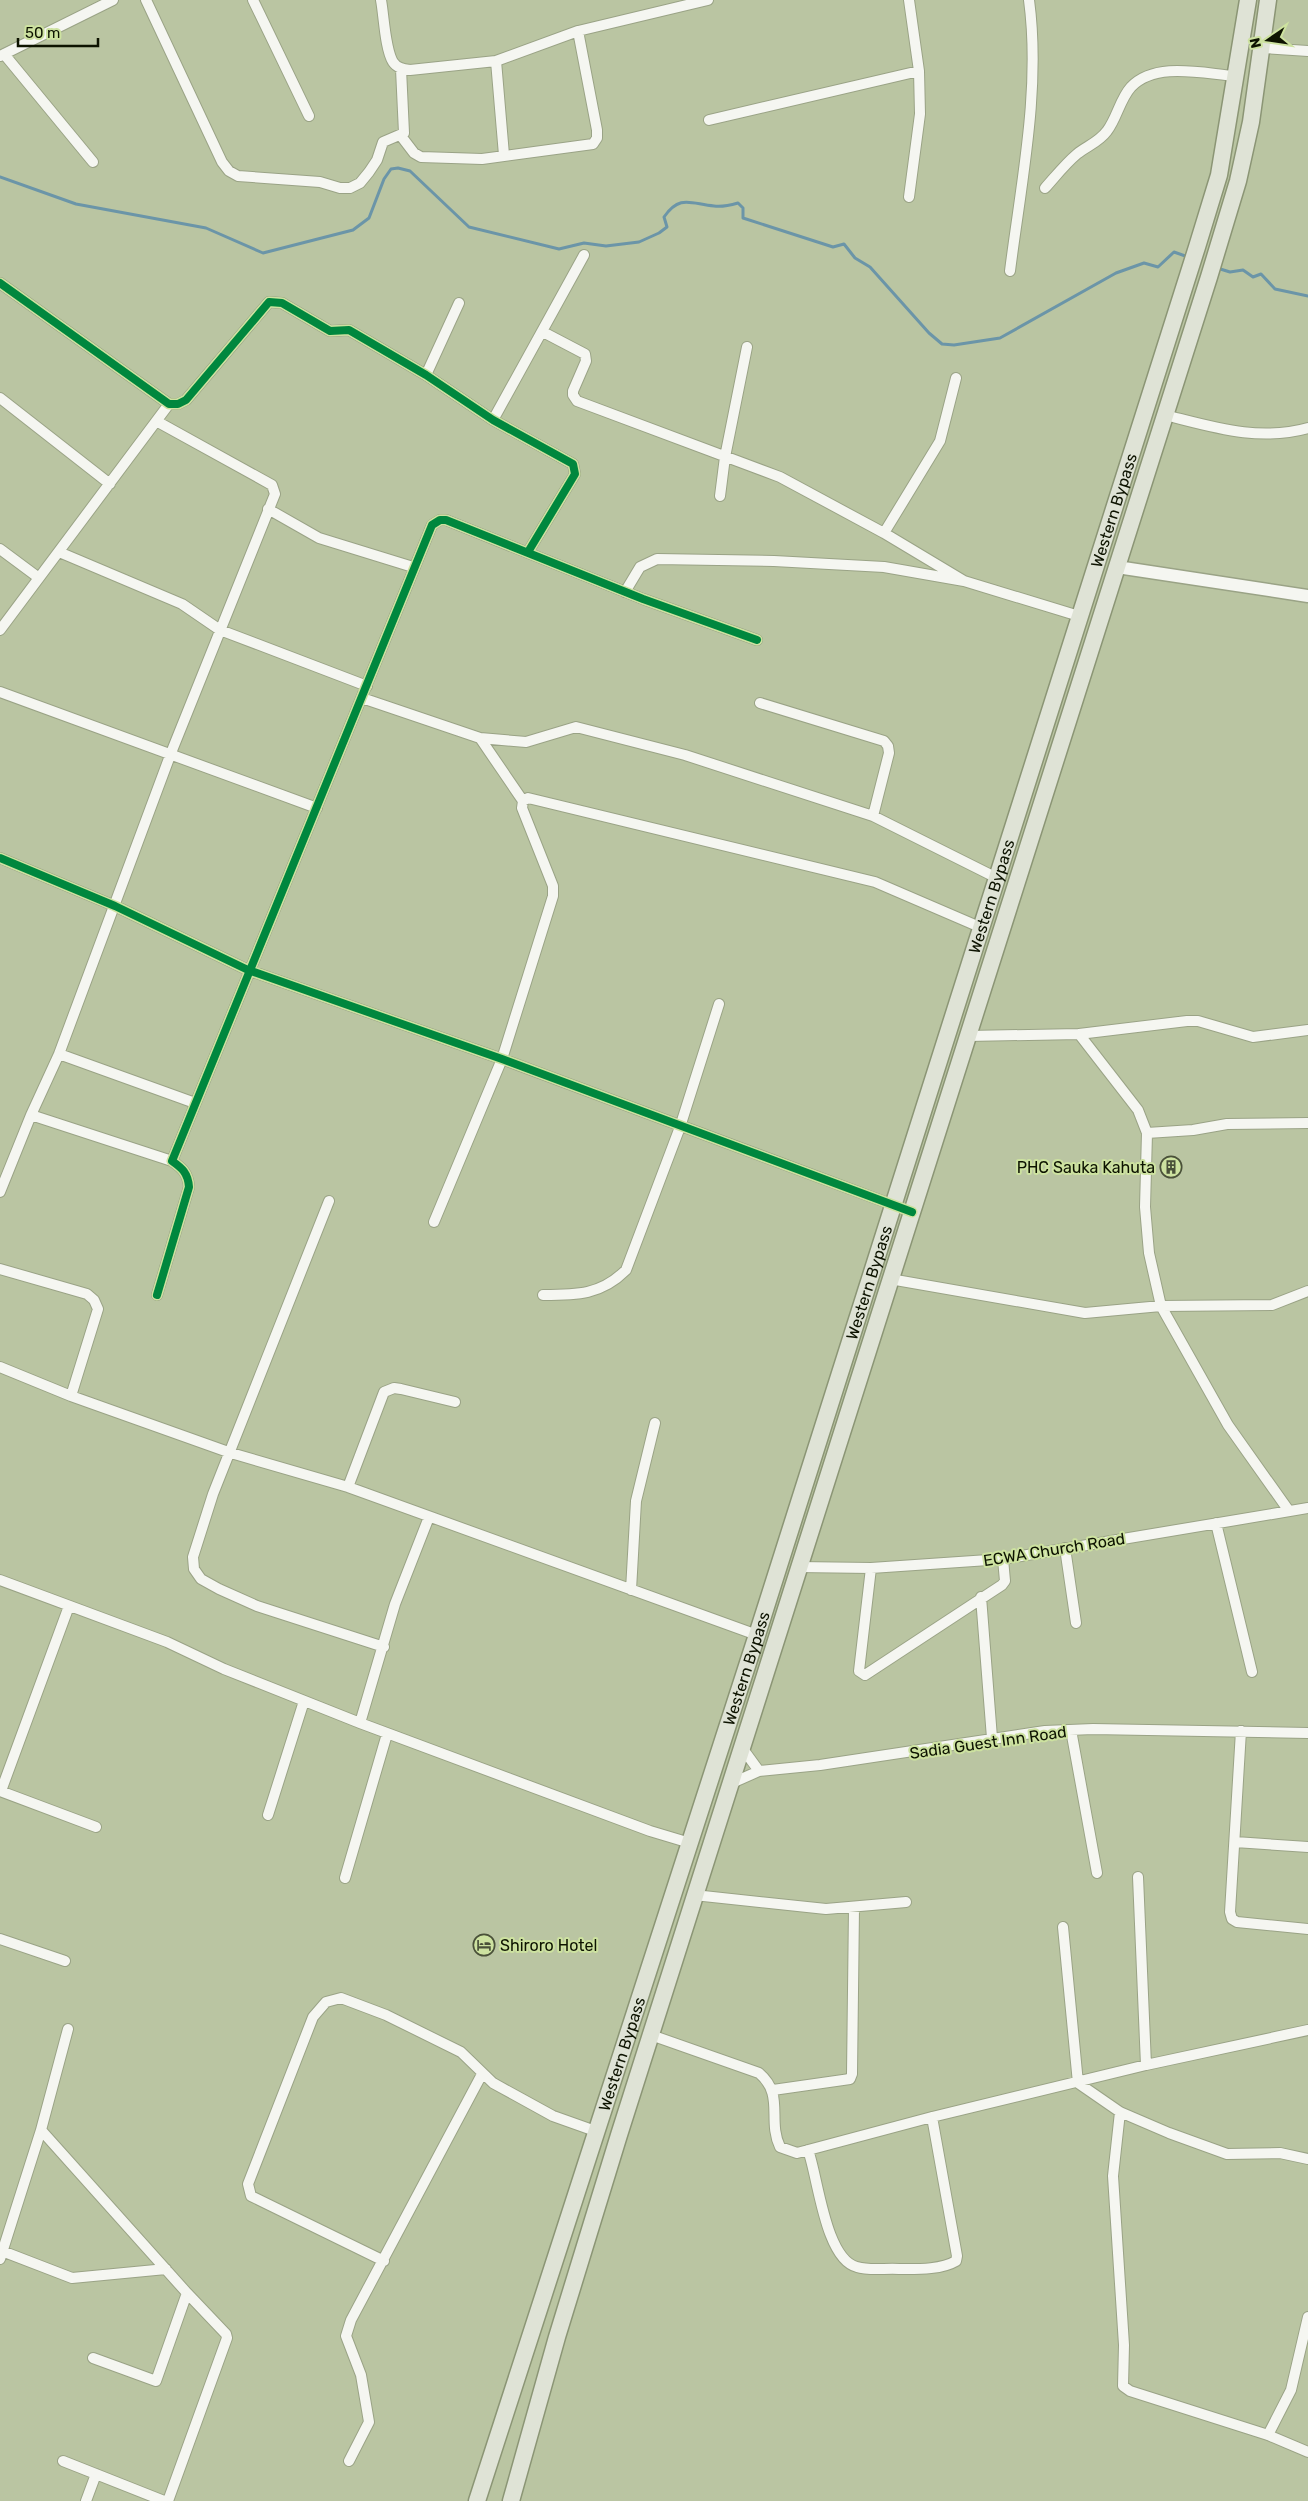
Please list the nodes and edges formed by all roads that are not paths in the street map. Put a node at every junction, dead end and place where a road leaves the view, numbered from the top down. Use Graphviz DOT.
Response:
graph roads {
  1 [pos="113,0"];
  2 [pos="146,0"];
  3 [pos="253,0"];
  4 [pos="381,0"];
  5 [pos="708,0"];
  6 [pos="909,0"];
  7 [pos="1029,0"];
  8 [pos="1248,0"];
  9 [pos="1268,0"];
  10 [pos="578,30"];
  11 [pos="1263,48"];
  12 [pos="1308,51"];
  13 [pos="2,55"];
  14 [pos="496,61"];
  15 [pos="401,69"];
  16 [pos="919,71"];
  17 [pos="1236,76"];
  18 [pos="309,116"];
  19 [pos="709,120"];
  20 [pos="401,136"];
  21 [pos="504,155"];
  22 [pos="94,162"];
  23 [pos="1045,188"];
  24 [pos="909,198"];
  25 [pos="584,255"];
  26 [pos="1010,271"];
  27 [pos="0,283"];
  28 [pos="459,303"];
  29 [pos="542,332"];
  30 [pos="747,347"];
  31 [pos="426,375"];
  32 [pos="956,378"];
  33 [pos="0,398"];
  34 [pos="170,404"];
  35 [pos="1165,415"];
  36 [pos="492,420"];
  37 [pos="158,422"];
  38 [pos="1308,428"];
  39 [pos="725,457"];
  40 [pos="110,484"];
  41 [pos="720,496"];
  42 [pos="268,509"];
  43 [pos="884,533"];
  44 [pos="0,549"];
  45 [pos="60,552"];
  46 [pos="528,552"];
  47 [pos="1117,567"];
  48 [pos="414,568"];
  49 [pos="39,578"];
  50 [pos="964,581"];
  51 [pos="625,592"];
  52 [pos="1308,596"];
  53 [pos="1079,616"];
  54 [pos="0,630"];
  55 [pos="220,630"];
  56 [pos="757,640"];
  57 [pos="366,686"];
  58 [pos="0,692"];
  59 [pos="362,698"];
  60 [pos="760,703"];
  61 [pos="480,738"];
  62 [pos="171,754"];
  63 [pos="523,801"];
  64 [pos="317,808"];
  65 [pos="873,816"];
  66 [pos="0,858"];
  67 [pos="997,878"];
  68 [pos="114,906"];
  69 [pos="982,928"];
  70 [pos="248,970"];
  71 [pos="719,1004"];
  72 [pos="1308,1030"];
  73 [pos="1079,1034"];
  74 [pos="968,1036"];
  75 [pos="59,1054"];
  76 [pos="502,1059"];
  77 [pos="195,1103"];
  78 [pos="31,1115"];
  79 [pos="1308,1123"];
  80 [pos="680,1127"];
  81 [pos="1147,1133"];
  82 [pos="172,1161"];
  83 [pos="0,1192"];
  84 [pos="329,1201"];
  85 [pos="893,1206"];
  86 [pos="912,1212"];
  87 [pos="434,1222"];
  88 [pos="0,1269"];
  89 [pos="890,1279"];
  90 [pos="1308,1291"];
  91 [pos="157,1295"];
  92 [pos="543,1295"];
  93 [pos="1161,1306"];
  94 [pos="0,1367"];
  95 [pos="71,1396"];
  96 [pos="455,1402"];
  97 [pos="654,1423"];
  98 [pos="230,1453"];
  99 [pos="348,1487"];
  100 [pos="1308,1508"];
  101 [pos="1289,1511"];
  102 [pos="429,1517"];
  103 [pos="1216,1523"];
  104 [pos="1065,1548"];
  105 [pos="1003,1559"];
  106 [pos="798,1567"];
  107 [pos="871,1568"];
  108 [pos="0,1580"];
  109 [pos="631,1590"];
  110 [pos="981,1597"];
  111 [pos="69,1606"];
  112 [pos="1076,1623"];
  113 [pos="757,1635"];
  114 [pos="384,1647"];
  115 [pos="1252,1672"];
  116 [pos="304,1701"];
  117 [pos="360,1723"];
  118 [pos="1071,1730"];
  119 [pos="1242,1732"];
  120 [pos="1308,1733"];
  121 [pos="387,1734"];
  122 [pos="992,1738"];
  123 [pos="743,1749"];
  124 [pos="759,1771"];
  125 [pos="732,1783"];
  126 [pos="1,1791"];
  127 [pos="268,1816"];
  128 [pos="96,1826"];
  129 [pos="1235,1842"];
  130 [pos="690,1843"];
  131 [pos="1308,1847"];
  132 [pos="1097,1873"];
  133 [pos="1138,1877"];
  134 [pos="345,1878"];
  135 [pos="694,1896"];
  136 [pos="906,1902"];
  137 [pos="854,1908"];
  138 [pos="1063,1927"];
  139 [pos="1308,1929"];
  140 [pos="0,1939"];
  141 [pos="65,1961"];
  142 [pos="68,2029"];
  143 [pos="1308,2030"];
  144 [pos="651,2035"];
  145 [pos="1146,2065"];
  146 [pos="482,2074"];
  147 [pos="1078,2083"];
  148 [pos="773,2090"];
  149 [pos="1120,2112"];
  150 [pos="932,2117"];
  151 [pos="41,2130"];
  152 [pos="598,2132"];
  153 [pos="808,2150"];
  154 [pos="1308,2159"];
  155 [pos="1,2254"];
  156 [pos="384,2261"];
  157 [pos="166,2270"];
  158 [pos="187,2293"];
  159 [pos="1308,2317"];
  160 [pos="93,2358"];
  161 [pos="1268,2435"];
  162 [pos="1308,2452"];
  163 [pos="63,2461"];
  164 [pos="349,2461"];
  165 [pos="96,2474"];
  166 [pos="86,2501"];
  167 [pos="164,2501"];
  168 [pos="168,2501"];
  169 [pos="477,2501"];
  170 [pos="511,2501"];
  1 -- 13 [label="street"];
  2 -- 20 [label="street"];
  3 -- 18 [label="street"];
  4 -- 15 [label="street"];
  5 -- 10 [label="street"];
  6 -- 16 [label="street"];
  7 -- 26 [label="street"];
  8 -- 17 [label="main road, Western Bypass"];
  9 -- 11 [label="main road, Western Bypass"];
  10 -- 14 [label="street"];
  10 -- 21 [label="street"];
  11 -- 12 [label="street"];
  11 -- 35 [label="main road, Western Bypass"];
  13 -- 22 [label="street"];
  14 -- 15 [label="street"];
  14 -- 21 [label="street"];
  15 -- 20 [label="street"];
  16 -- 19 [label="street"];
  16 -- 24 [label="street"];
  17 -- 23 [label="street"];
  17 -- 53 [label="main road, Western Bypass"];
  20 -- 21 [label="street"];
  25 -- 29 [label="street"];
  27 -- 34 [label="street"];
  28 -- 31 [label="street"];
  29 -- 36 [label="street"];
  29 -- 39 [label="street"];
  30 -- 39 [label="street"];
  31 -- 34 [label="street"];
  31 -- 36 [label="street"];
  32 -- 43 [label="street"];
  33 -- 40 [label="street"];
  34 -- 37 [label="street"];
  35 -- 38 [label="street"];
  35 -- 47 [label="main road, Western Bypass"];
  36 -- 46 [label="street"];
  37 -- 40 [label="street"];
  37 -- 42 [label="street"];
  39 -- 41 [label="street"];
  39 -- 43 [label="street"];
  40 -- 45 [label="street"];
  42 -- 48 [label="street"];
  42 -- 55 [label="street"];
  43 -- 50 [label="street"];
  44 -- 49 [label="street"];
  45 -- 49 [label="street"];
  45 -- 55 [label="street"];
  46 -- 48 [label="street"];
  46 -- 51 [label="street"];
  47 -- 52 [label="street"];
  47 -- 74 [label="main road, Western Bypass"];
  48 -- 57 [label="street"];
  49 -- 54 [label="street"];
  50 -- 51 [label="street"];
  50 -- 53 [label="street"];
  51 -- 56 [label="street"];
  53 -- 67 [label="main road, Western Bypass"];
  55 -- 57 [label="street"];
  55 -- 62 [label="street"];
  57 -- 59 [label="street"];
  58 -- 62 [label="street"];
  59 -- 61 [label="street"];
  59 -- 64 [label="street"];
  60 -- 65 [label="street"];
  61 -- 63 [label="street"];
  61 -- 65 [label="street"];
  62 -- 64 [label="street"];
  62 -- 68 [label="street"];
  63 -- 69 [label="street"];
  63 -- 76 [label="street"];
  64 -- 70 [label="street"];
  65 -- 67 [label="street"];
  66 -- 68 [label="street"];
  67 -- 69 [label="main road, Western Bypass"];
  68 -- 70 [label="street"];
  68 -- 75 [label="street"];
  69 -- 85 [label="main road, Western Bypass"];
  70 -- 76 [label="street"];
  70 -- 77 [label="street"];
  71 -- 80 [label="street"];
  72 -- 73 [label="street"];
  73 -- 74 [label="street"];
  73 -- 81 [label="street"];
  74 -- 86 [label="main road, Western Bypass"];
  75 -- 77 [label="street"];
  75 -- 78 [label="street"];
  76 -- 80 [label="street"];
  76 -- 87 [label="street"];
  77 -- 82 [label="street"];
  78 -- 82 [label="street"];
  78 -- 83 [label="street"];
  79 -- 81 [label="street"];
  80 -- 85 [label="street"];
  80 -- 92 [label="street"];
  81 -- 93 [label="street"];
  82 -- 91 [label="street"];
  84 -- 98 [label="street"];
  85 -- 86 [label="street"];
  85 -- 113 [label="main road, Western Bypass"];
  86 -- 89 [label="main road, Western Bypass"];
  88 -- 95 [label="street"];
  89 -- 93 [label="street"];
  89 -- 106 [label="main road, Western Bypass"];
  90 -- 93 [label="street"];
  93 -- 101 [label="street"];
  94 -- 95 [label="street"];
  95 -- 98 [label="street"];
  96 -- 99 [label="street"];
  97 -- 109 [label="street"];
  98 -- 99 [label="street"];
  98 -- 114 [label="street"];
  99 -- 102 [label="street"];
  100 -- 101 [label="street, ECWA Church Road"];
  101 -- 103 [label="street, ECWA Church Road"];
  102 -- 109 [label="street"];
  102 -- 114 [label="street"];
  103 -- 104 [label="street, ECWA Church Road"];
  103 -- 115 [label="street"];
  104 -- 105 [label="street, ECWA Church Road"];
  104 -- 112 [label="street"];
  105 -- 107 [label="street, ECWA Church Road"];
  105 -- 110 [label="street"];
  106 -- 107 [label="street, ECWA Church Road"];
  106 -- 123 [label="main road, Western Bypass"];
  107 -- 110 [label="street"];
  108 -- 111 [label="street"];
  109 -- 113 [label="street"];
  110 -- 122 [label="street"];
  111 -- 116 [label="street"];
  111 -- 126 [label="street"];
  113 -- 130 [label="main road, Western Bypass"];
  114 -- 117 [label="street"];
  116 -- 117 [label="street"];
  116 -- 127 [label="street"];
  117 -- 121 [label="street"];
  118 -- 119 [label="street, Sadia Guest Inn Road"];
  118 -- 122 [label="street, Sadia Guest Inn Road"];
  118 -- 132 [label="street"];
  119 -- 120 [label="street, Sadia Guest Inn Road"];
  119 -- 129 [label="street"];
  121 -- 130 [label="street"];
  121 -- 134 [label="street"];
  122 -- 124 [label="street, Sadia Guest Inn Road"];
  123 -- 124 [label="street"];
  123 -- 125 [label="main road, Western Bypass"];
  124 -- 125 [label="street, Sadia Guest Inn Road"];
  125 -- 135 [label="main road, Western Bypass"];
  126 -- 128 [label="street"];
  129 -- 131 [label="street"];
  129 -- 139 [label="street"];
  130 -- 152 [label="main road, Western Bypass"];
  133 -- 145 [label="street"];
  135 -- 137 [label="street"];
  135 -- 144 [label="main road, Western Bypass"];
  136 -- 137 [label="street"];
  137 -- 148 [label="street"];
  138 -- 147 [label="street"];
  140 -- 141 [label="street"];
  142 -- 151 [label="street"];
  143 -- 145 [label="street"];
  144 -- 148 [label="street"];
  144 -- 170 [label="main road, Western Bypass"];
  145 -- 147 [label="street"];
  146 -- 152 [label="street"];
  146 -- 156 [label="street"];
  146 -- 156 [label="street"];
  147 -- 149 [label="street"];
  147 -- 150 [label="street"];
  148 -- 153 [label="street"];
  149 -- 154 [label="street"];
  149 -- 161 [label="street"];
  150 -- 153 [label="street"];
  150 -- 153 [label="street"];
  151 -- 155 [label="street"];
  151 -- 157 [label="street"];
  152 -- 169 [label="main road, Western Bypass"];
  155 -- 157 [label="street"];
  156 -- 164 [label="street"];
  157 -- 158 [label="street"];
  158 -- 160 [label="street"];
  158 -- 168 [label="street"];
  159 -- 161 [label="street"];
  161 -- 162 [label="street"];
  163 -- 165 [label="street"];
  165 -- 166 [label="street"];
  165 -- 167 [label="street"];
}
